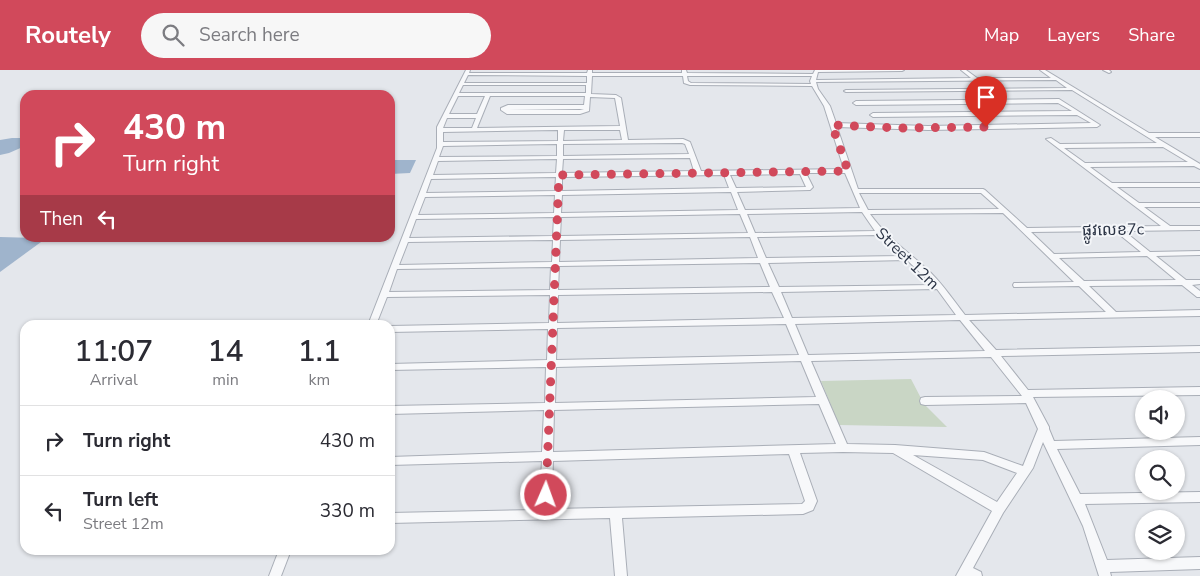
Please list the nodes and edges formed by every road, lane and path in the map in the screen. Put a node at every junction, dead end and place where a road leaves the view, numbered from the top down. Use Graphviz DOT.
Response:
graph roads {
  1 [pos="869,70"];
  2 [pos="902,70"];
  3 [pos="962,70"];
  4 [pos="1042,70"];
  5 [pos="467,72"];
  6 [pos="590,72"];
  7 [pos="685,72"];
  8 [pos="815,76"];
  9 [pos="1056,79"];
  10 [pos="879,80"];
  11 [pos="976,80"];
  12 [pos="461,84"];
  13 [pos="589,84"];
  14 [pos="1072,89"];
  15 [pos="890,90"];
  16 [pos="990,90"];
  17 [pos="846,91"];
  18 [pos="456,94"];
  19 [pos="488,94"];
  20 [pos="588,95"];
  21 [pos="1006,101"];
  22 [pos="856,102"];
  23 [pos="902,102"];
  24 [pos="586,107"];
  25 [pos="1079,113"];
  26 [pos="914,114"];
  27 [pos="1022,114"];
  28 [pos="873,115"];
  29 [pos="445,116"];
  30 [pos="479,116"];
  31 [pos="832,125"];
  32 [pos="1040,127"];
  33 [pos="561,128"];
  34 [pos="623,128"];
  35 [pos="900,128"];
  36 [pos="928,128"];
  37 [pos="968,128"];
  38 [pos="474,129"];
  39 [pos="440,130"];
  40 [pos="1147,135"];
  41 [pos="1200,135"];
  42 [pos="1049,139"];
  43 [pos="625,141"];
  44 [pos="560,142"];
  45 [pos="440,144"];
  46 [pos="1163,145"];
  47 [pos="1058,146"];
  48 [pos="692,156"];
  49 [pos="560,158"];
  50 [pos="436,159"];
  51 [pos="1194,164"];
  52 [pos="1083,165"];
  53 [pos="1200,168"];
  54 [pos="848,171"];
  55 [pos="802,172"];
  56 [pos="698,173"];
  57 [pos="726,173"];
  58 [pos="559,175"];
  59 [pos="429,177"];
  60 [pos="1110,185"];
  61 [pos="1200,185"];
  62 [pos="856,191"];
  63 [pos="734,192"];
  64 [pos="558,194"];
  65 [pos="422,196"];
  66 [pos="1137,205"];
  67 [pos="1200,205"];
  68 [pos="865,211"];
  69 [pos="1005,211"];
  70 [pos="743,212"];
  71 [pos="557,214"];
  72 [pos="414,217"];
  73 [pos="1168,228"];
  74 [pos="1200,228"];
  75 [pos="1117,229"];
  76 [pos="1026,230"];
  77 [pos="881,233"];
  78 [pos="752,235"];
  79 [pos="556,238"];
  80 [pos="405,240"];
  81 [pos="1200,253"];
  82 [pos="1148,254"];
  83 [pos="1053,256"];
  84 [pos="909,258"];
  85 [pos="763,260"];
  86 [pos="555,264"];
  87 [pos="394,267"];
  88 [pos="1200,282"];
  89 [pos="1184,283"];
  90 [pos="1082,284"];
  91 [pos="1017,285"];
  92 [pos="940,287"];
  93 [pos="776,290"];
  94 [pos="554,293"];
  95 [pos="383,295"];
  96 [pos="1200,295"];
  97 [pos="1200,313"];
  98 [pos="1114,315"];
  99 [pos="962,318"];
  100 [pos="374,320"];
  101 [pos="789,321"];
  102 [pos="553,326"];
  103 [pos="395,329"];
  104 [pos="1200,349"];
  105 [pos="993,353"];
  106 [pos="804,358"];
  107 [pos="551,364"];
  108 [pos="395,367"];
  109 [pos="1200,391"];
  110 [pos="1028,397"];
  111 [pos="822,400"];
  112 [pos="925,401"];
  113 [pos="550,406"];
  114 [pos="395,410"];
  115 [pos="1044,427"];
  116 [pos="1200,441"];
  117 [pos="1050,445"];
  118 [pos="843,448"];
  119 [pos="793,450"];
  120 [pos="895,450"];
  121 [pos="548,457"];
  122 [pos="395,461"];
  123 [pos="1025,471"];
  124 [pos="1200,496"];
  125 [pos="1079,499"];
  126 [pos="999,509"];
  127 [pos="616,513"];
  128 [pos="545,515"];
  129 [pos="395,518"];
  130 [pos="283,555"];
  131 [pos="1200,563"];
  132 [pos="1104,571"];
  133 [pos="967,574"];
  134 [pos="275,576"];
  135 [pos="621,576"];
  1 -- 2 [label="street"];
  1 -- 8 [label="street"];
  1 -- 10 [label="street"];
  3 -- 11 [label="street"];
  4 -- 9 [label="street"];
  5 -- 6 [label="street"];
  5 -- 12 [label="street"];
  6 -- 7 [label="street"];
  6 -- 13 [label="street"];
  7 -- 8 [label="street"];
  7 -- 8 [label="street"];
  8 -- 10 [label="street"];
  8 -- 31 [label="street, Street 12m"];
  9 -- 11 [label="street"];
  9 -- 14 [label="street"];
  10 -- 11 [label="street"];
  10 -- 15 [label="street"];
  11 -- 16 [label="street"];
  12 -- 13 [label="street"];
  12 -- 18 [label="street"];
  13 -- 20 [label="street"];
  14 -- 16 [label="street"];
  14 -- 40 [label="street"];
  15 -- 16 [label="street"];
  15 -- 17 [label="street"];
  15 -- 23 [label="street"];
  16 -- 21 [label="street"];
  18 -- 19 [label="street"];
  18 -- 29 [label="street"];
  19 -- 20 [label="street"];
  19 -- 30 [label="street"];
  20 -- 24 [label="street"];
  20 -- 34 [label="street"];
  21 -- 23 [label="street"];
  21 -- 25 [label="street"];
  21 -- 27 [label="street"];
  22 -- 23 [label="street"];
  23 -- 26 [label="street"];
  24 -- 24 [label="street"];
  25 -- 27 [label="street"];
  25 -- 32 [label="street"];
  26 -- 27 [label="street"];
  26 -- 28 [label="street"];
  26 -- 36 [label="street"];
  27 -- 32 [label="street"];
  29 -- 30 [label="street"];
  29 -- 39 [label="street"];
  30 -- 38 [label="street"];
  31 -- 35 [label="street"];
  31 -- 54 [label="street, Street 12m"];
  32 -- 37 [label="street"];
  33 -- 34 [label="street"];
  33 -- 38 [label="street"];
  33 -- 44 [label="street"];
  34 -- 43 [label="street"];
  35 -- 36 [label="street"];
  35 -- 37 [label="street"];
  36 -- 37 [label="street"];
  38 -- 39 [label="street"];
  39 -- 45 [label="street"];
  40 -- 41 [label="street"];
  40 -- 46 [label="street"];
  42 -- 47 [label="street"];
  43 -- 44 [label="street"];
  43 -- 48 [label="street"];
  44 -- 45 [label="street"];
  44 -- 49 [label="street"];
  45 -- 50 [label="street"];
  46 -- 47 [label="street"];
  46 -- 51 [label="street"];
  47 -- 52 [label="street"];
  48 -- 49 [label="street"];
  48 -- 56 [label="street"];
  49 -- 50 [label="street"];
  49 -- 58 [label="street"];
  50 -- 59 [label="street"];
  51 -- 52 [label="street"];
  51 -- 53 [label="street"];
  52 -- 60 [label="street"];
  54 -- 55 [label="street"];
  54 -- 62 [label="street, Street 12m"];
  55 -- 57 [label="street"];
  55 -- 63 [label="street"];
  56 -- 57 [label="street"];
  56 -- 58 [label="street"];
  57 -- 63 [label="street"];
  58 -- 59 [label="street"];
  58 -- 64 [label="street"];
  59 -- 65 [label="street"];
  60 -- 61 [label="street"];
  60 -- 66 [label="street"];
  62 -- 68 [label="street, Street 12m"];
  62 -- 69 [label="street"];
  63 -- 64 [label="street"];
  63 -- 70 [label="street"];
  64 -- 65 [label="street"];
  64 -- 71 [label="street"];
  65 -- 72 [label="street"];
  66 -- 67 [label="street"];
  66 -- 73 [label="street"];
  68 -- 69 [label="street"];
  68 -- 70 [label="street"];
  68 -- 77 [label="street, Street 12m"];
  69 -- 76 [label="street"];
  70 -- 71 [label="street"];
  70 -- 78 [label="street"];
  71 -- 72 [label="street"];
  71 -- 79 [label="street"];
  72 -- 80 [label="street"];
  73 -- 74 [label="street, ផ្លូវលេខ7c"];
  73 -- 75 [label="street, ផ្លូវលេខ7c"];
  75 -- 76 [label="street, ផ្លូវលេខ7c"];
  75 -- 82 [label="street"];
  76 -- 83 [label="street"];
  77 -- 78 [label="street"];
  77 -- 84 [label="street, Street 12m"];
  78 -- 79 [label="street"];
  78 -- 85 [label="street"];
  79 -- 80 [label="street"];
  79 -- 86 [label="street"];
  80 -- 87 [label="street"];
  81 -- 82 [label="street"];
  82 -- 83 [label="street"];
  82 -- 89 [label="street"];
  83 -- 90 [label="street"];
  84 -- 85 [label="street"];
  84 -- 92 [label="street, Street 12m"];
  85 -- 86 [label="street"];
  85 -- 93 [label="street"];
  86 -- 87 [label="street"];
  86 -- 94 [label="street"];
  87 -- 95 [label="street"];
  88 -- 89 [label="street"];
  89 -- 90 [label="street"];
  89 -- 96 [label="street"];
  90 -- 91 [label="street"];
  90 -- 98 [label="street"];
  92 -- 93 [label="street"];
  92 -- 99 [label="street, Street 12m"];
  93 -- 94 [label="street"];
  93 -- 101 [label="street"];
  94 -- 95 [label="street"];
  94 -- 102 [label="street"];
  95 -- 100 [label="street"];
  97 -- 98 [label="street"];
  98 -- 99 [label="street"];
  99 -- 101 [label="street"];
  99 -- 105 [label="street, Street 12m"];
  101 -- 102 [label="street"];
  101 -- 106 [label="street"];
  102 -- 103 [label="street"];
  102 -- 107 [label="street"];
  104 -- 105 [label="street"];
  105 -- 106 [label="street"];
  105 -- 110 [label="street, Street 12m"];
  106 -- 107 [label="street"];
  106 -- 111 [label="street"];
  107 -- 108 [label="street"];
  107 -- 113 [label="street"];
  109 -- 110 [label="street"];
  110 -- 112 [label="street"];
  110 -- 115 [label="street, Street 12m"];
  111 -- 113 [label="street"];
  111 -- 118 [label="street"];
  113 -- 114 [label="street"];
  113 -- 121 [label="street"];
  115 -- 117 [label="street"];
  115 -- 123 [label="street"];
  116 -- 117 [label="street"];
  117 -- 125 [label="street"];
  118 -- 119 [label="street"];
  118 -- 120 [label="street"];
  119 -- 121 [label="street"];
  119 -- 127 [label="street"];
  120 -- 123 [label="street"];
  120 -- 126 [label="street"];
  121 -- 122 [label="street"];
  121 -- 128 [label="street"];
  123 -- 126 [label="street"];
  124 -- 125 [label="street"];
  125 -- 132 [label="street"];
  126 -- 133 [label="street"];
  127 -- 128 [label="street"];
  127 -- 135 [label="street"];
  128 -- 129 [label="street"];
  130 -- 134 [label="street"];
  131 -- 132 [label="street"];
}
